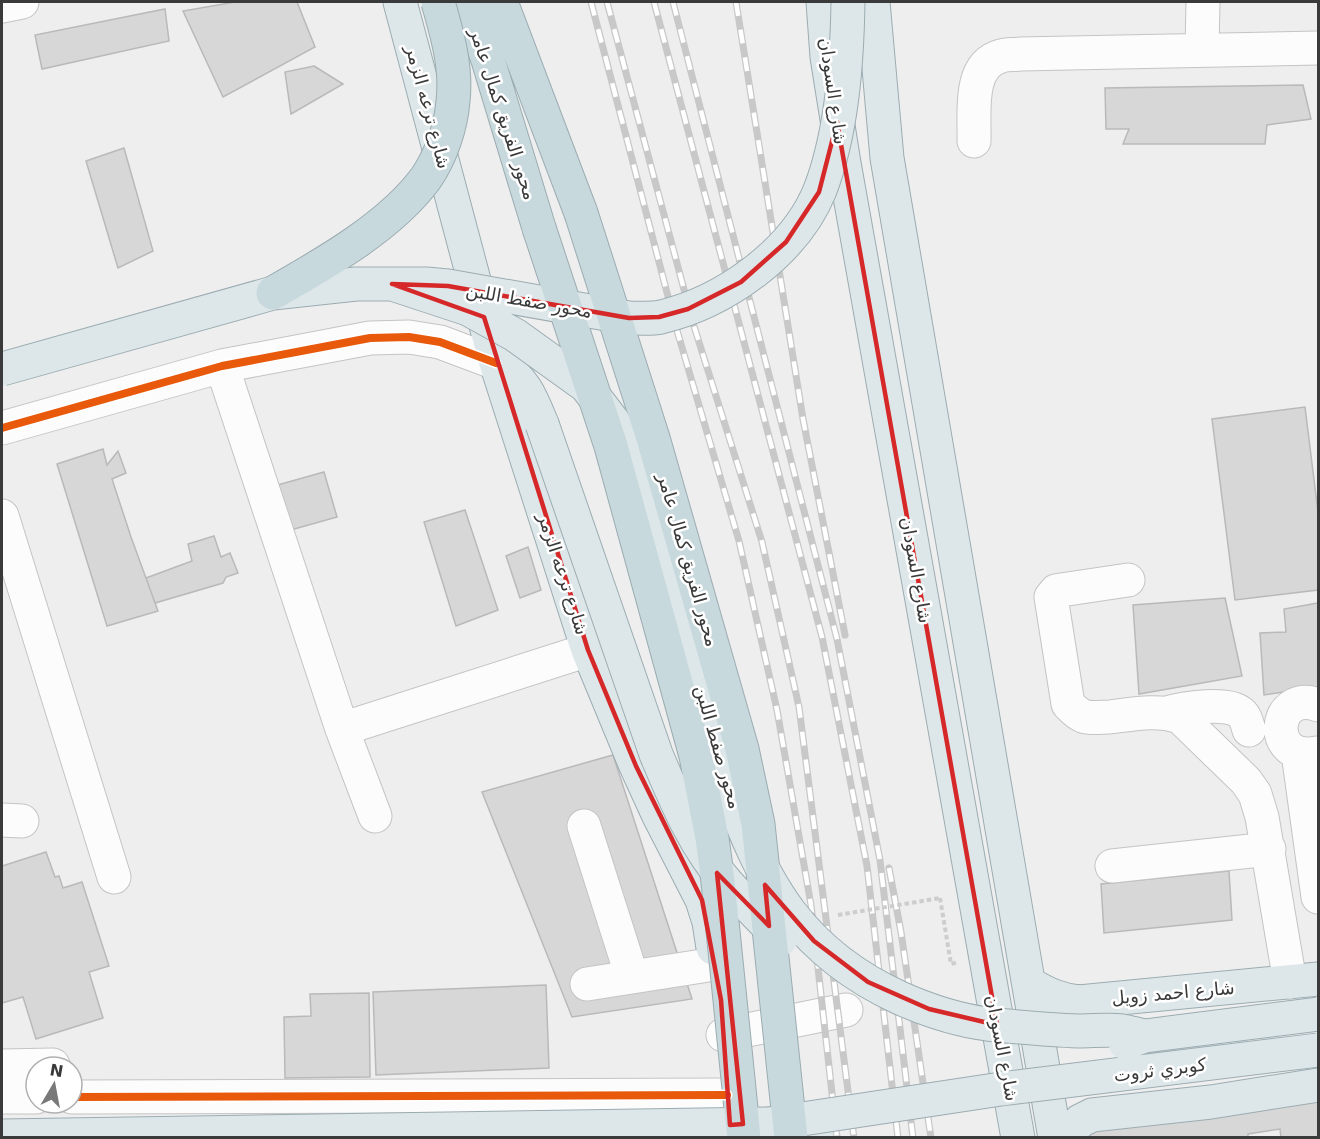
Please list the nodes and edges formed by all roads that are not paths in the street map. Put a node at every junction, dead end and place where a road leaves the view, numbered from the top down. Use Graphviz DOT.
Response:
graph roads {
  1 [pos="22,2"];
  2 [pos="400,2"];
  3 [pos="438,2"];
  4 [pos="467,2"];
  5 [pos="501,2"];
  6 [pos="823,2"];
  7 [pos="848,2"];
  8 [pos="873,2"];
  9 [pos="1203,2"];
  10 [pos="2,6"];
  11 [pos="1318,48"];
  12 [pos="1202,50"];
  13 [pos="974,141"];
  14 [pos="887,158"];
  15 [pos="844,163"];
  16 [pos="392,284"];
  17 [pos="273,293"];
  18 [pos="496,363"];
  19 [pos="222,366"];
  20 [pos="2,369"];
  21 [pos="2,428"];
  22 [pos="2,516"];
  23 [pos="1128,580"];
  24 [pos="588,650"];
  25 [pos="1318,705"];
  26 [pos="1167,713"];
  27 [pos="1282,719"];
  28 [pos="342,729"];
  29 [pos="1249,730"];
  30 [pos="1313,753"];
  31 [pos="1220,755"];
  32 [pos="375,816"];
  33 [pos="584,826"];
  34 [pos="1269,849"];
  35 [pos="1112,866"];
  36 [pos="114,877"];
  37 [pos="1318,898"];
  38 [pos="1277,906"];
  39 [pos="715,964"];
  40 [pos="632,977"];
  41 [pos="1304,980"];
  42 [pos="587,984"];
  43 [pos="1030,984"];
  44 [pos="1195,991"];
  45 [pos="846,1010"];
  46 [pos="1318,1014"];
  47 [pos="723,1035"];
  48 [pos="1145,1036"];
  49 [pos="1318,1050"];
  50 [pos="2,1066"];
  51 [pos="24,1066"];
  52 [pos="1318,1085"];
  53 [pos="727,1095"];
  54 [pos="2,1097"];
  55 [pos="24,1097"];
  56 [pos="84,1097"];
  57 [pos="1211,1102"];
  58 [pos="575,1133"];
  59 [pos="768,1133"];
  60 [pos="2,1136"];
  61 [pos="731,1137"];
  62 [pos="823,1137"];
  63 [pos="1018,1137"];
  64 [pos="1055,1137"];
  65 [pos="1064,1137"];
  1 -- 10 [label="street"];
  2 -- 18 [label="main road, شارع ترعه الزمر"];
  3 -- 17 [label="highway, bridge"];
  4 -- 59 [label="highway, محور الفريق كمال عامر, bridge"];
  5 -- 59 [label="highway, محور الفريق كمال عامر, bridge"];
  6 -- 15 [label="main road, شارع السودان"];
  7 -- 16 [label="main road, محور صفط اللبن, bridge"];
  8 -- 14 [label="main road, شارع السودان"];
  9 -- 12 [label="street"];
  11 -- 12 [label="street"];
  12 -- 13 [label="street"];
  14 -- 15 [label="main road"];
  14 -- 43 [label="main road, شارع السودان"];
  15 -- 63 [label="main road, شارع السودان"];
  16 -- 17 [label="main road, محور صفط اللبن, bridge"];
  16 -- 48 [label="main road, محور صفط اللبن, bridge"];
  17 -- 20 [label="main road, محور صفط اللبن, bridge"];
  18 -- 19 [label="street"];
  18 -- 24 [label="main road, شارع ترعه الزمر"];
  18 -- 48 [label="main road, bridge"];
  19 -- 21 [label="street"];
  19 -- 28 [label="street"];
  22 -- 36 [label="street"];
  23 -- 26 [label="street"];
  24 -- 28 [label="street"];
  24 -- 39 [label="main road, شارع ترعه الزمر"];
  25 -- 27 [label="street"];
  26 -- 29 [label="street"];
  26 -- 31 [label="street"];
  27 -- 29 [label="street"];
  27 -- 30 [label="street"];
  28 -- 32 [label="street"];
  29 -- 31 [label="street"];
  30 -- 37 [label="street"];
  31 -- 34 [label="street"];
  33 -- 40 [label="street"];
  34 -- 35 [label="street"];
  34 -- 38 [label="street"];
  37 -- 38 [label="street"];
  38 -- 41 [label="street"];
  39 -- 40 [label="street"];
  39 -- 47 [label="main road, شارع ترعه الزمر"];
  40 -- 42 [label="street"];
  41 -- 44 [label="main road, شارع احمد زويل"];
  43 -- 44 [label="main road, شارع احمد زويل"];
  43 -- 64 [label="main road, شارع السودان"];
  44 -- 57 [label="main road"];
  45 -- 47 [label="street"];
  46 -- 48 [label="main road, كوبري ثروت, bridge"];
  47 -- 53 [label="main road, شارع ترعه الزمر"];
  49 -- 59 [label="main road, كوبري ثروت, bridge"];
  50 -- 51 [label="street"];
  52 -- 57 [label="main road"];
  53 -- 56 [label="street"];
  53 -- 61 [label="main road, شارع ترعه الزمر"];
  54 -- 55 [label="street"];
  57 -- 65 [label="main road"];
  58 -- 59 [label="main road, bridge"];
  58 -- 60 [label="main road, bridge"];
  59 -- 62 [label="main road, bridge"];
}
